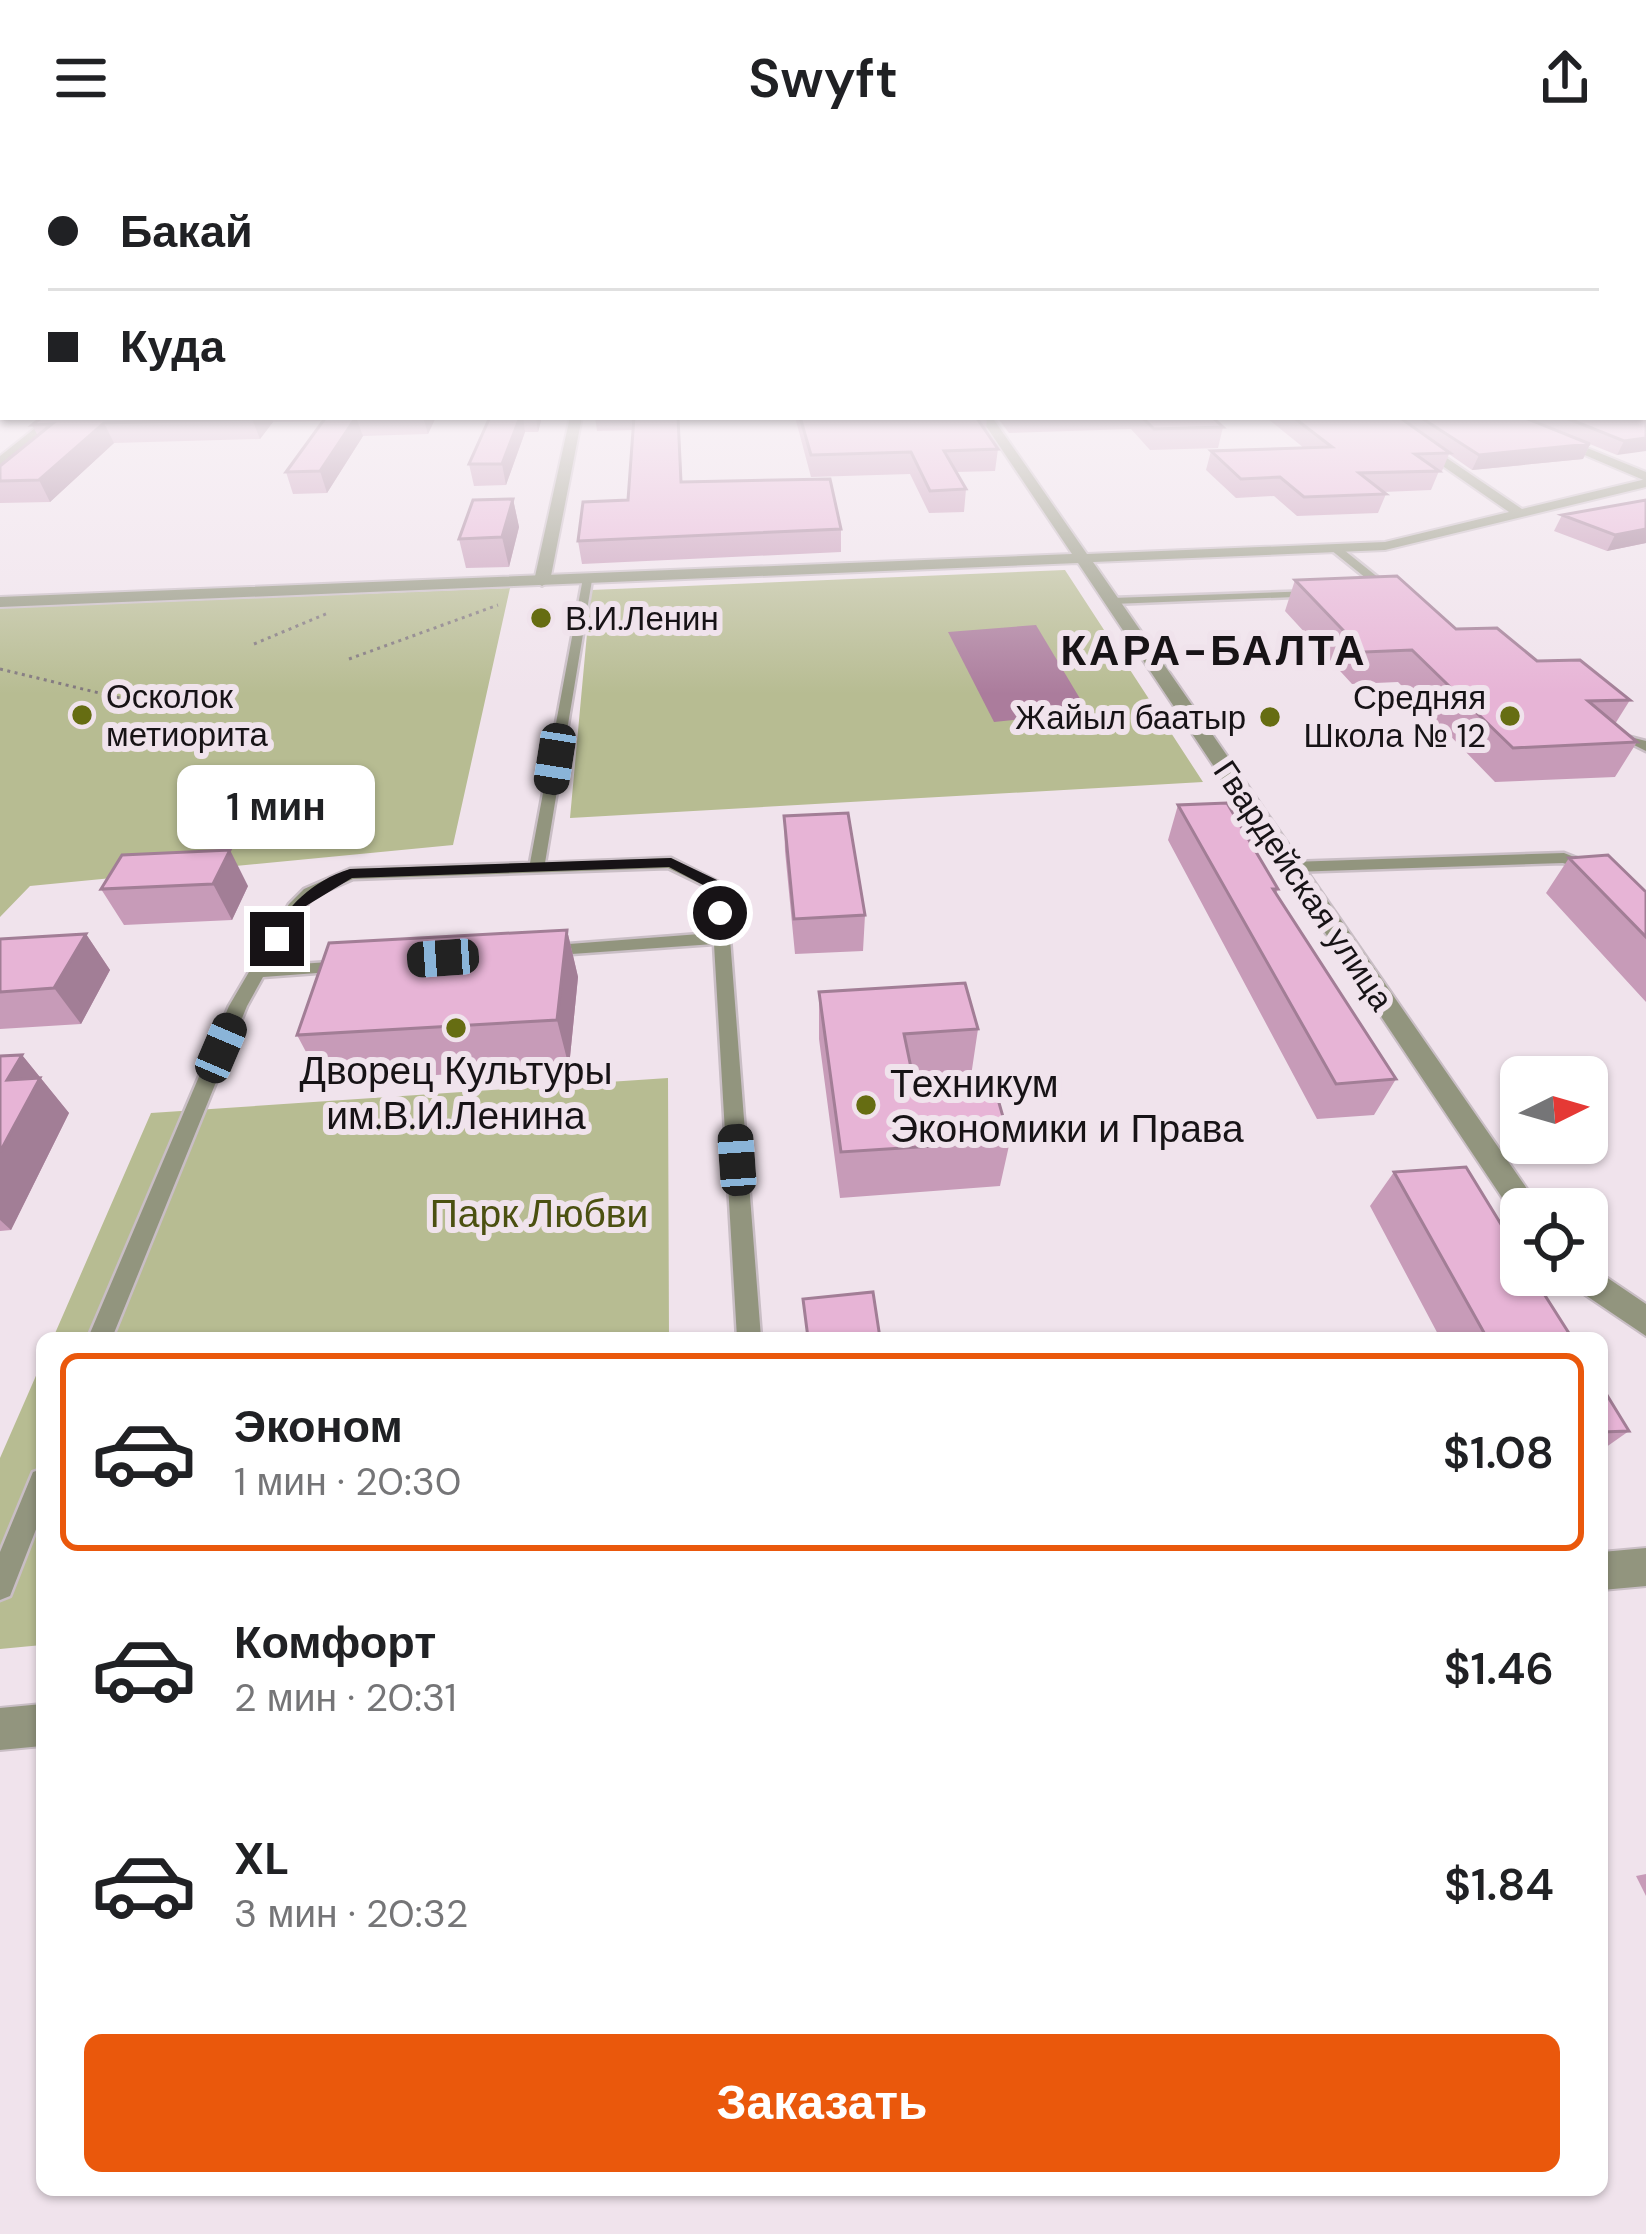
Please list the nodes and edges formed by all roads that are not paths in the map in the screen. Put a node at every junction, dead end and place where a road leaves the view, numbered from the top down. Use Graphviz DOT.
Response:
graph roads {
  1 [pos="559,500"];
  2 [pos="1043,500"];
  3 [pos="1501,500"];
  4 [pos="1563,500"];
  5 [pos="1517,511"];
  6 [pos="1336,548"];
  7 [pos="1085,560"];
  8 [pos="586,580"];
  9 [pos="542,581"];
  10 [pos="1389,591"];
  11 [pos="1366,592"];
  12 [pos="1320,594"];
  13 [pos="1112,601"];
  14 [pos="0,602"];
  15 [pos="1405,604"];
  16 [pos="537,866"];
  17 [pos="1291,867"];
  18 [pos="1606,878"];
  19 [pos="722,938"];
  20 [pos="513,953"];
  21 [pos="374,964"];
  22 [pos="258,972"];
  23 [pos="1512,1188"];
  24 [pos="1608,1295"];
  25 [pos="1646,1322"];
  26 [pos="102,1332"];
  27 [pos="749,1332"];
  28 [pos="36,1495"];
  29 [pos="1646,1567"];
  30 [pos="1608,1570"];
  31 [pos="0,1586"];
  32 [pos="36,1726"];
  33 [pos="0,1729"];
  1 -- 9 [label="street"];
  2 -- 7 [label="street, Гвардейская улица"];
  3 -- 5 [label="street"];
  4 -- 5 [label="street"];
  5 -- 6 [label="street"];
  6 -- 7 [label="street"];
  6 -- 10 [label="lane"];
  7 -- 8 [label="street"];
  7 -- 13 [label="street, Гвардейская улица"];
  8 -- 9 [label="street"];
  8 -- 16 [label="lane"];
  9 -- 14 [label="street"];
  10 -- 11 [label="lane"];
  10 -- 15 [label="lane"];
  12 -- 13 [label="lane"];
  13 -- 17 [label="street, Гвардейская улица"];
  16 -- 19 [label="lane"];
  16 -- 22 [label="lane"];
  17 -- 18 [label="lane"];
  17 -- 23 [label="street, Гвардейская улица"];
  19 -- 20 [label="lane"];
  19 -- 27 [label="lane"];
  21 -- 22 [label="lane"];
  22 -- 26 [label="lane"];
  24 -- 25 [label="street"];
  28 -- 31 [label="lane"];
  29 -- 30 [label="street"];
  32 -- 33 [label="street"];
}
